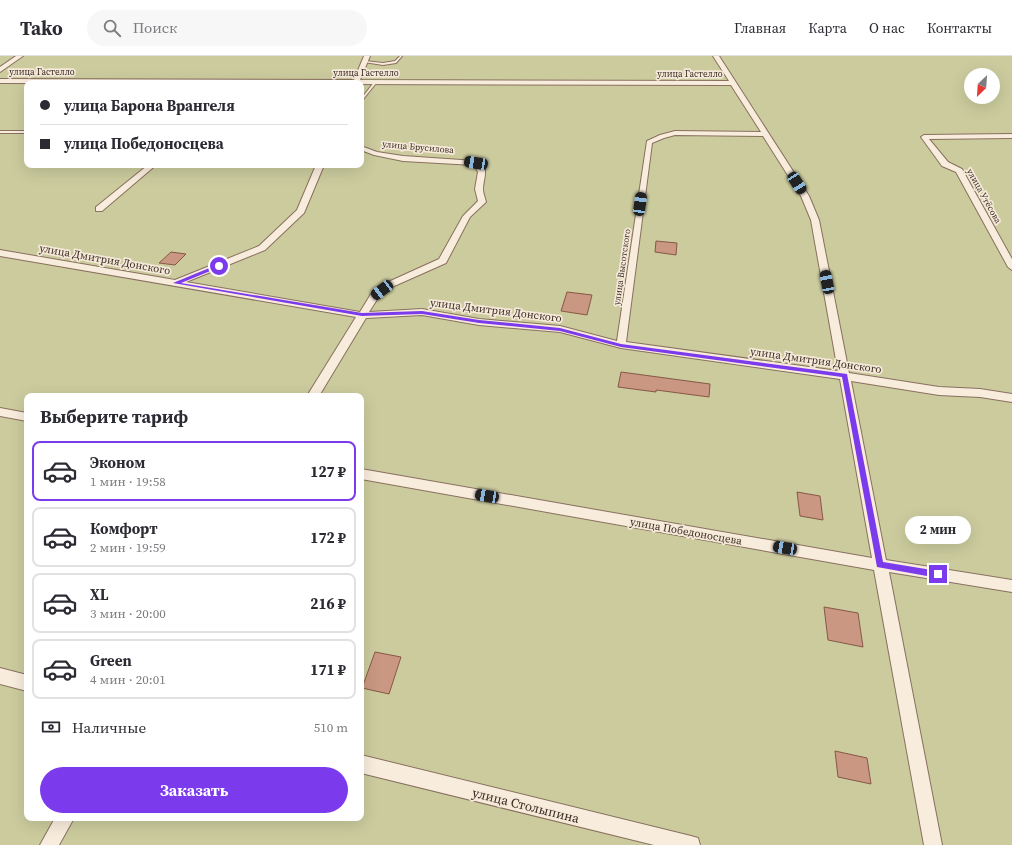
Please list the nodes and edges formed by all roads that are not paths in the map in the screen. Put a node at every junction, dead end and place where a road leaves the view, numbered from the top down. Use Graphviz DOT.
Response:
graph roads {
  1 [pos="20,56"];
  2 [pos="401,56"];
  3 [pos="716,56"];
  4 [pos="366,59"];
  5 [pos="0,70"];
  6 [pos="357,80"];
  7 [pos="0,81"];
  8 [pos="24,81"];
  9 [pos="364,82"];
  10 [pos="376,82"];
  11 [pos="732,83"];
  12 [pos="364,97"];
  13 [pos="0,132"];
  14 [pos="24,132"];
  15 [pos="765,134"];
  16 [pos="1012,136"];
  17 [pos="364,150"];
  18 [pos="148,168"];
  19 [pos="319,168"];
  20 [pos="99,209"];
  21 [pos="0,253"];
  22 [pos="1012,267"];
  23 [pos="175,283"];
  24 [pos="362,315"];
  25 [pos="621,346"];
  26 [pos="845,376"];
  27 [pos="316,393"];
  28 [pos="1012,398"];
  29 [pos="0,412"];
  30 [pos="24,416"];
  31 [pos="364,475"];
  32 [pos="880,565"];
  33 [pos="1012,586"];
  34 [pos="0,676"];
  35 [pos="24,682"];
  36 [pos="364,765"];
  37 [pos="63,821"];
  38 [pos="49,845"];
  39 [pos="691,845"];
  40 [pos="933,845"];
  1 -- 5 [label="street"];
  2 -- 4 [label="lane"];
  3 -- 11 [label="street"];
  4 -- 6 [label="street"];
  7 -- 8 [label="street, улица Гастелло"];
  9 -- 10 [label="street, улица Гастелло"];
  10 -- 11 [label="street, улица Гастелло"];
  10 -- 12 [label="lane"];
  11 -- 15 [label="street"];
  13 -- 14 [label="lane"];
  15 -- 25 [label="street, улица Высотского"];
  15 -- 26 [label="street"];
  16 -- 22 [label="street, улица Утёсова"];
  17 -- 24 [label="street, улица Брусилова"];
  18 -- 20 [label="street"];
  19 -- 23 [label="street"];
  21 -- 23 [label="street, улица Дмитрия Донского"];
  23 -- 24 [label="street, улица Дмитрия Донского"];
  24 -- 25 [label="street, улица Дмитрия Донского"];
  24 -- 27 [label="street"];
  25 -- 26 [label="street, улица Дмитрия Донского"];
  26 -- 28 [label="street, улица Дмитрия Донского"];
  26 -- 32 [label="street"];
  29 -- 30 [label="street"];
  31 -- 32 [label="street, улица Победоносцева"];
  32 -- 33 [label="street, улица Победоносцева"];
  32 -- 40 [label="street"];
  34 -- 35 [label="street"];
  36 -- 39 [label="street, улица Столыпина"];
  37 -- 38 [label="street"];
}
